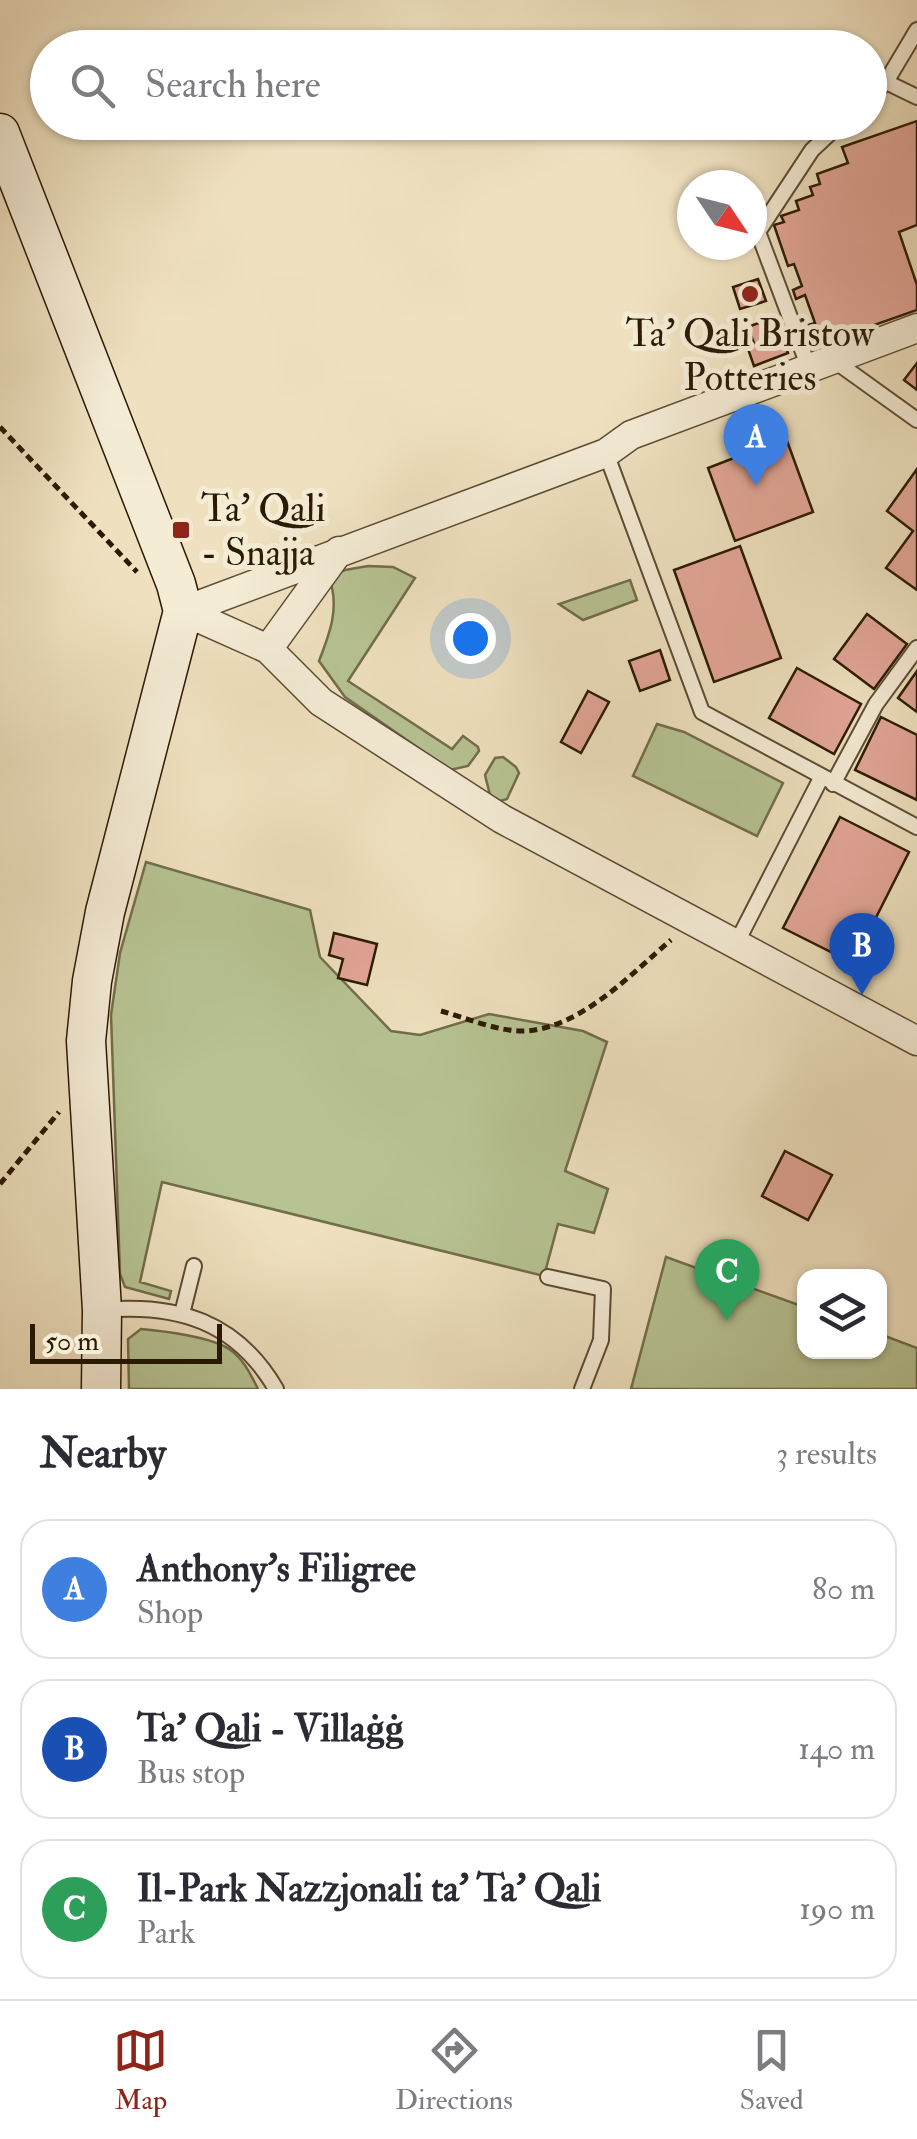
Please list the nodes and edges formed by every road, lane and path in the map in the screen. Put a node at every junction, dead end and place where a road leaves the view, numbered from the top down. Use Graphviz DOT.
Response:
graph roads {
  1 [pos="917,30"];
  2 [pos="887,80"];
  3 [pos="887,82"];
  4 [pos="917,97"];
  5 [pos="0,132"];
  6 [pos="823,140"];
  7 [pos="917,328"];
  8 [pos="821,363"];
  9 [pos="917,420"];
  10 [pos="0,427"];
  11 [pos="606,452"];
  12 [pos="339,550"];
  13 [pos="179,598"];
  14 [pos="917,648"];
  15 [pos="268,650"];
  16 [pos="827,781"];
  17 [pos="917,827"];
  18 [pos="692,923"];
  19 [pos="736,944"];
  20 [pos="440,1011"];
  21 [pos="917,1041"];
  22 [pos="89,1105"];
  23 [pos="0,1184"];
  24 [pos="194,1266"];
  25 [pos="548,1277"];
  26 [pos="102,1310"];
  27 [pos="182,1314"];
  28 [pos="101,1389"];
  29 [pos="276,1389"];
  30 [pos="582,1389"];
  1 -- 2 [label="lane"];
  3 -- 4 [label="lane"];
  5 -- 13 [label="main road"];
  6 -- 8 [label="lane"];
  7 -- 8 [label="street"];
  8 -- 9 [label="lane"];
  8 -- 11 [label="street"];
  10 -- 13 [label="path"];
  11 -- 12 [label="street"];
  11 -- 16 [label="lane"];
  12 -- 13 [label="street"];
  12 -- 15 [label="street"];
  13 -- 15 [label="street"];
  13 -- 22 [label="main road"];
  14 -- 16 [label="lane"];
  15 -- 18 [label="street"];
  16 -- 17 [label="lane"];
  16 -- 19 [label="lane"];
  18 -- 19 [label="street"];
  18 -- 20 [label="path"];
  19 -- 21 [label="street"];
  22 -- 23 [label="path"];
  22 -- 26 [label="main road"];
  24 -- 27 [label="lane"];
  25 -- 30 [label="lane"];
  26 -- 27 [label="lane"];
  26 -- 28 [label="main road"];
  27 -- 29 [label="lane"];
}
